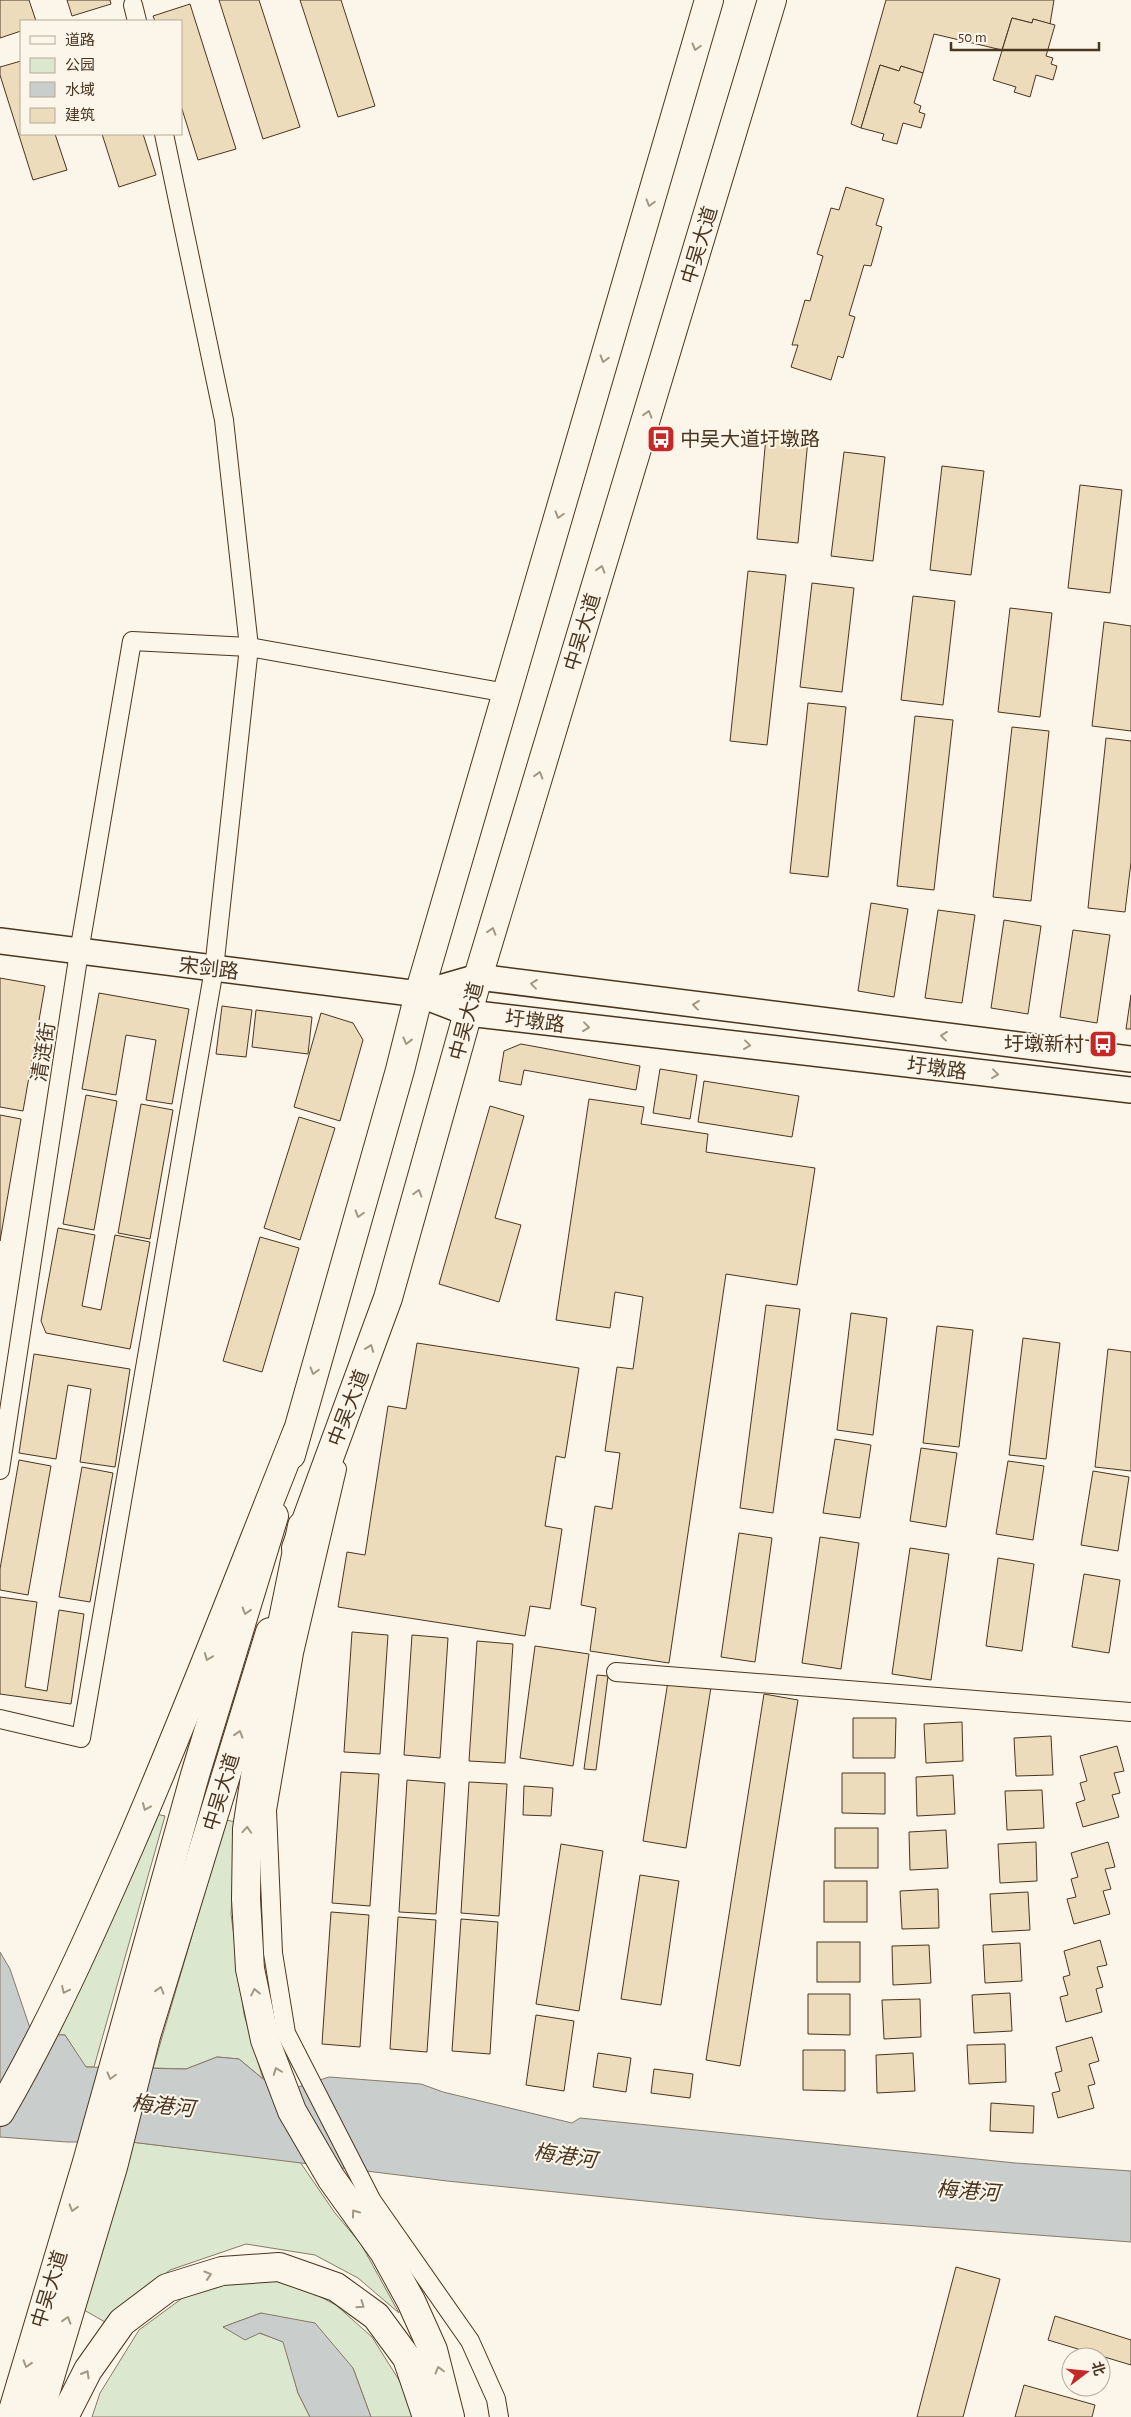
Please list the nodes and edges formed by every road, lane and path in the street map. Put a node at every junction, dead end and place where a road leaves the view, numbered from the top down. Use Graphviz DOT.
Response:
graph roads {
  1 [pos="709,0"];
  2 [pos="772,0"];
  3 [pos="164,135"];
  4 [pos="250,647"];
  5 [pos="507,693"];
  6 [pos="0,941"];
  7 [pos="80,952"];
  8 [pos="214,969"];
  9 [pos="478,977"];
  10 [pos="419,994"];
  11 [pos="468,1013"];
  12 [pos="1131,1059"];
  13 [pos="1131,1090"];
  14 [pos="356,1386"];
  15 [pos="297,1432"];
  16 [pos="0,1470"];
  17 [pos="302,1526"];
  18 [pos="616,1672"];
  19 [pos="1131,1712"];
  20 [pos="0,1720"];
  21 [pos="135,2033"];
  22 [pos="275,2037"];
  23 [pos="0,2112"];
  24 [pos="391,2247"];
  25 [pos="11,2417"];
  26 [pos="38,2417"];
  27 [pos="64,2417"];
  28 [pos="427,2417"];
  29 [pos="450,2417"];
  30 [pos="499,2417"];
  1 -- 5 [label="main road, 中吴大道, one-way"];
  9 -- 2 [label="main road, 中吴大道, one-way"];
  3 -- 4 [label="street"];
  4 -- 5 [label="street"];
  4 -- 7 [label="street, 清涟街"];
  4 -- 8 [label="street"];
  5 -- 10 [label="main road, 中吴大道"];
  6 -- 7 [label="main road, 宋剑路"];
  7 -- 8 [label="main road, 宋剑路"];
  7 -- 16 [label="street, 清涟街"];
  8 -- 10 [label="main road, 宋剑路"];
  8 -- 20 [label="street"];
  9 -- 10 [label="main road, 圩墩路"];
  9 -- 11 [label="main road, 中吴大道"];
  12 -- 9 [label="main road, 圩墩路, one-way"];
  10 -- 11 [label="main road, 圩墩路"];
  10 -- 15 [label="main road, 中吴大道, one-way"];
  11 -- 13 [label="main road, 圩墩路, one-way"];
  14 -- 11 [label="main road, 中吴大道, one-way"];
  14 -- 17 [label="main road, 中吴大道"];
  14 -- 22 [label="street"];
  15 -- 21 [label="main road, 中吴大道, one-way"];
  15 -- 23 [label="main road, one-way"];
  21 -- 17 [label="main road, 中吴大道, one-way"];
  22 -- 17 [label="main road, one-way"];
  18 -- 19 [label="street"];
  21 -- 25 [label="main road, 中吴大道, one-way"];
  26 -- 21 [label="main road, 中吴大道, one-way"];
  22 -- 24 [label="main road"];
  29 -- 24 [label="main road, one-way"];
  24 -- 30 [label="street"];
  27 -- 28 [label="main road, one-way"];
}
